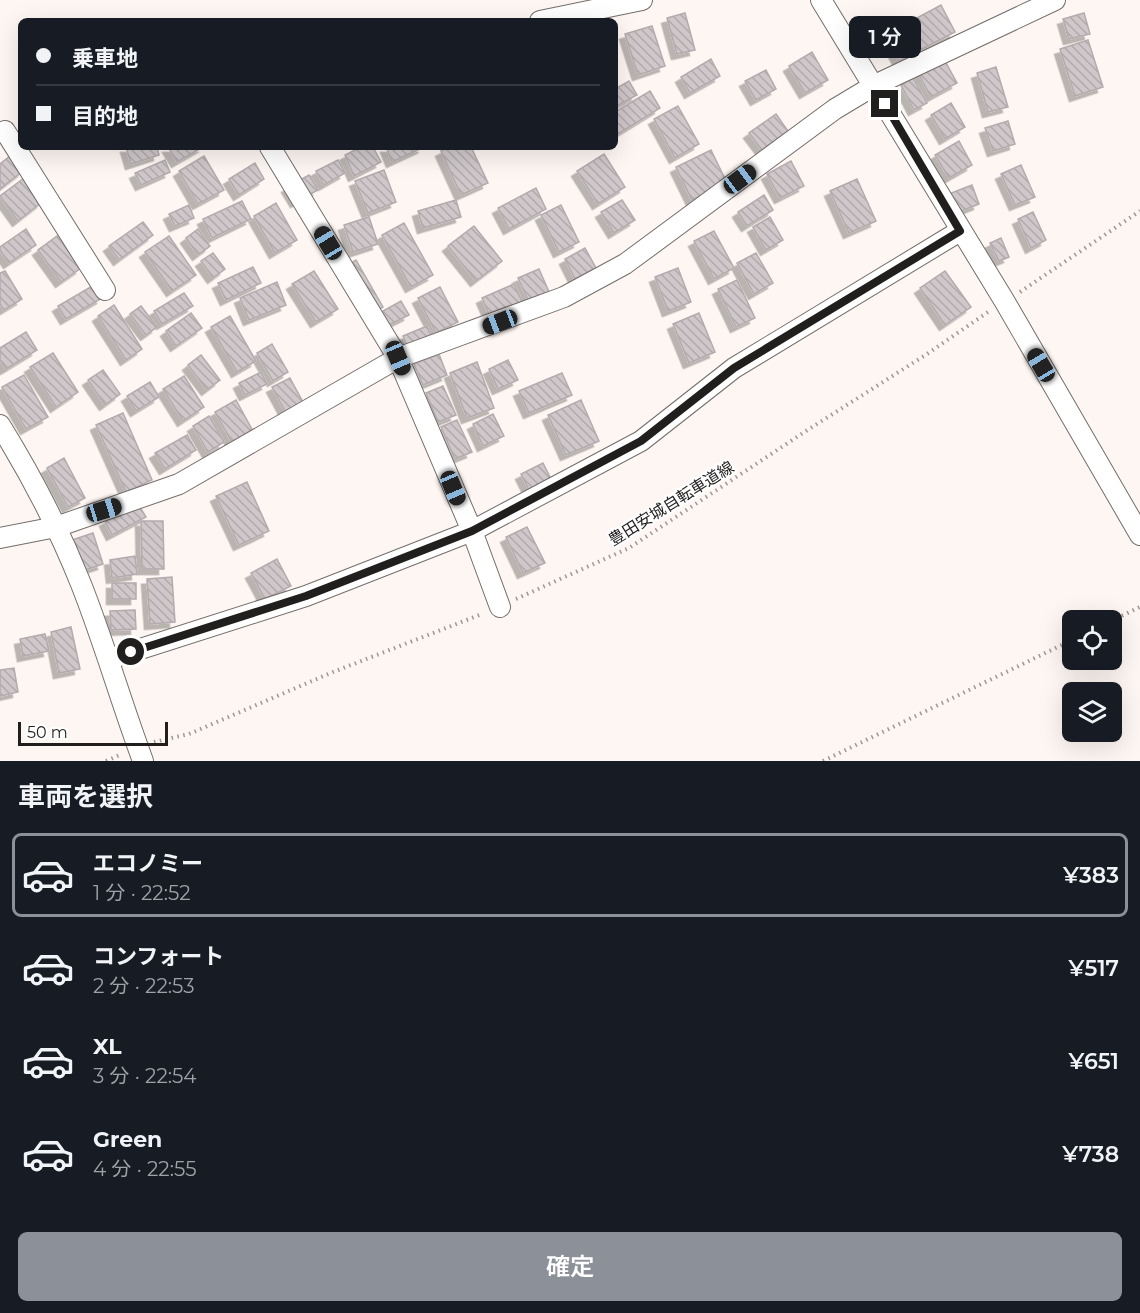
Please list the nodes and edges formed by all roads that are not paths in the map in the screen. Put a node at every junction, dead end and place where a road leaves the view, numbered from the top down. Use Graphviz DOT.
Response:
graph roads {
  1 [pos="642,0"];
  2 [pos="821,0"];
  3 [pos="1055,0"];
  4 [pos="555,18"];
  5 [pos="875,85"];
  6 [pos="9,131"];
  7 [pos="18,146"];
  8 [pos="20,150"];
  9 [pos="272,150"];
  10 [pos="960,231"];
  11 [pos="105,290"];
  12 [pos="398,358"];
  13 [pos="0,425"];
  14 [pos="56,527"];
  15 [pos="472,531"];
  16 [pos="1140,534"];
  17 [pos="0,538"];
  18 [pos="500,607"];
  19 [pos="109,658"];
  20 [pos="140,754"];
  1 -- 4 [label="street"];
  2 -- 5 [label="street"];
  3 -- 5 [label="street"];
  5 -- 10 [label="street"];
  5 -- 12 [label="street"];
  6 -- 7 [label="street"];
  8 -- 11 [label="street"];
  9 -- 12 [label="street"];
  10 -- 15 [label="street"];
  10 -- 16 [label="street"];
  12 -- 14 [label="street"];
  12 -- 15 [label="street"];
  13 -- 14 [label="street"];
  14 -- 17 [label="street"];
  14 -- 19 [label="street"];
  15 -- 18 [label="street"];
  15 -- 19 [label="street"];
  19 -- 20 [label="street"];
}
